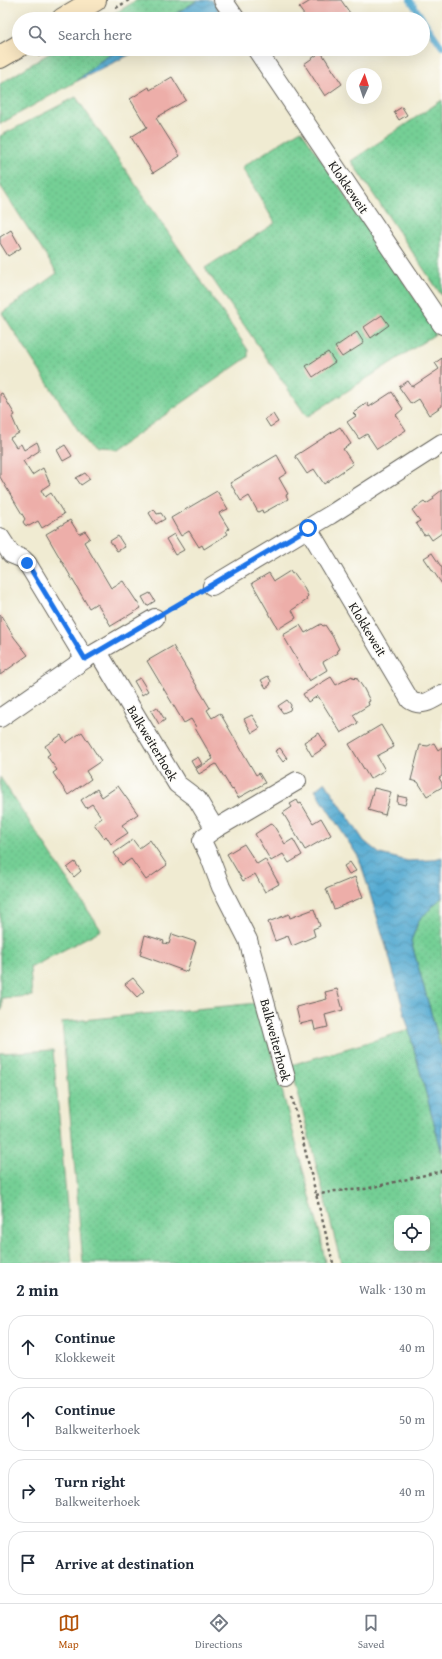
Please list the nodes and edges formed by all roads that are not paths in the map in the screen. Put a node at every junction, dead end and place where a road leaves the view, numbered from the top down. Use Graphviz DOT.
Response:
graph roads {
  1 [pos="95,0"];
  2 [pos="223,0"];
  3 [pos="75,12"];
  4 [pos="231,12"];
  5 [pos="12,50"];
  6 [pos="261,56"];
  7 [pos="0,57"];
  8 [pos="442,325"];
  9 [pos="442,443"];
  10 [pos="308,528"];
  11 [pos="0,537"];
  12 [pos="212,586"];
  13 [pos="155,618"];
  14 [pos="92,656"];
  15 [pos="442,694"];
  16 [pos="0,718"];
  17 [pos="297,781"];
  18 [pos="215,829"];
  19 [pos="286,1078"];
  1 -- 3 [label="street"];
  2 -- 4 [label="street"];
  5 -- 7 [label="street"];
  6 -- 8 [label="street, Klokkeweit"];
  9 -- 10 [label="street"];
  10 -- 12 [label="street"];
  10 -- 15 [label="street, Klokkeweit"];
  11 -- 14 [label="street, Balkweiterhoek"];
  13 -- 14 [label="street"];
  14 -- 16 [label="street"];
  14 -- 18 [label="street, Balkweiterhoek"];
  17 -- 18 [label="street, Balkweiterhoek"];
  18 -- 19 [label="street, Balkweiterhoek"];
}
